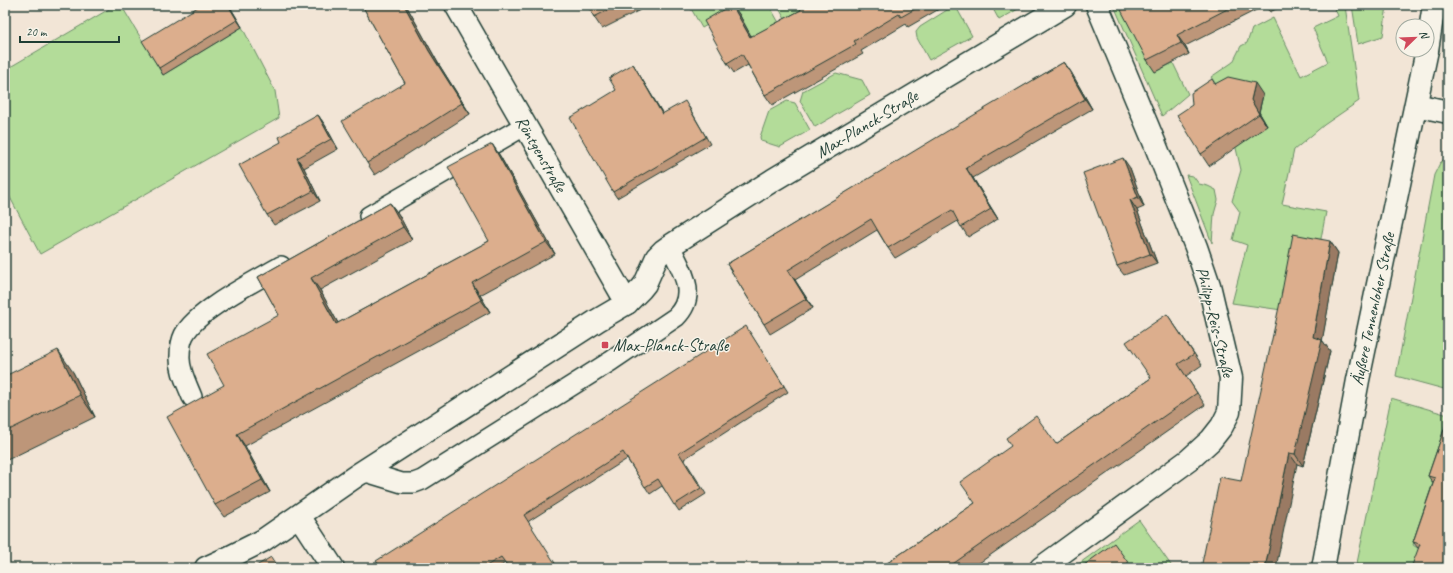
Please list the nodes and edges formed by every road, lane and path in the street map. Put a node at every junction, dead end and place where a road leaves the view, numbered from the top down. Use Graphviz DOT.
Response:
graph roads {
  1 [pos="456,5"];
  2 [pos="1065,5"];
  3 [pos="1097,5"];
  4 [pos="1434,5"];
  5 [pos="1432,18"];
  6 [pos="1425,58"];
  7 [pos="1416,104"];
  8 [pos="1448,112"];
  9 [pos="524,126"];
  10 [pos="352,226"];
  11 [pos="670,246"];
  12 [pos="297,257"];
  13 [pos="626,303"];
  14 [pos="192,397"];
  15 [pos="356,476"];
  16 [pos="299,516"];
  17 [pos="206,568"];
  18 [pos="333,568"];
  19 [pos="1041,568"];
  20 [pos="1322,568"];
  1 -- 9 [label="street, Röntgenstraße"];
  2 -- 11 [label="street, Max-Planck-Straße"];
  3 -- 19 [label="street, Philipp-Reis-Straße"];
  4 -- 5 [label="street, Äußere Tennenloher Straße"];
  6 -- 7 [label="street, Äußere Tennenloher Straße"];
  7 -- 8 [label="street"];
  7 -- 20 [label="street, Äußere Tennenloher Straße"];
  9 -- 10 [label="lane"];
  9 -- 13 [label="street, Röntgenstraße"];
  11 -- 13 [label="street, Max-Planck-Straße"];
  11 -- 15 [label="lane"];
  12 -- 14 [label="lane"];
  13 -- 15 [label="street, Max-Planck-Straße"];
  15 -- 16 [label="street, Max-Planck-Straße"];
  16 -- 17 [label="street, Max-Planck-Straße"];
  16 -- 18 [label="street"];
}
